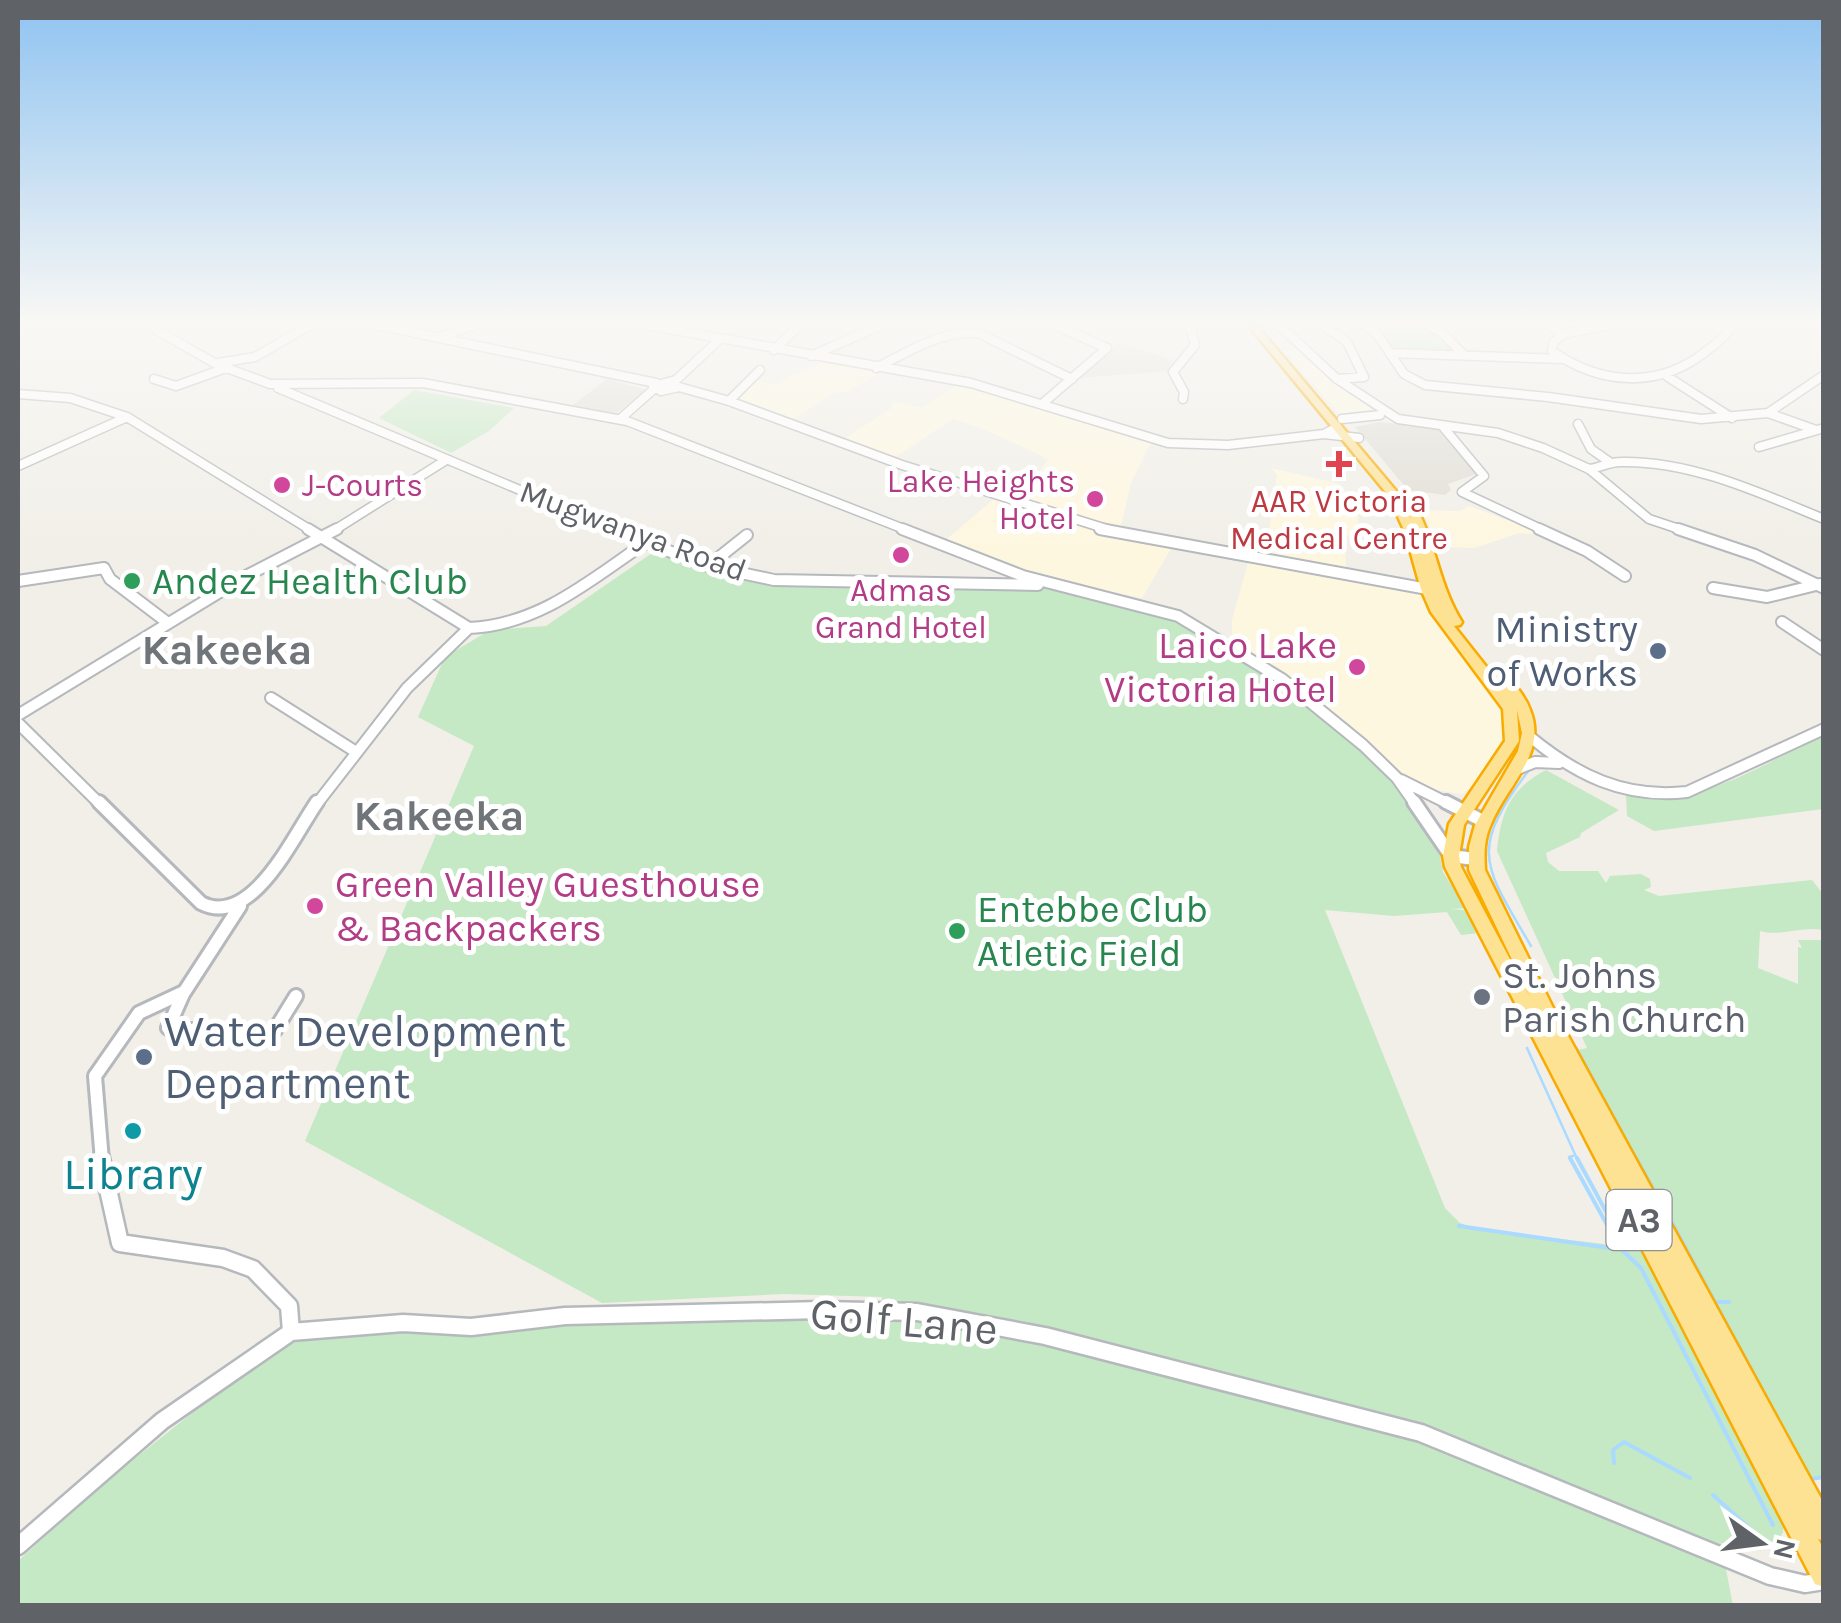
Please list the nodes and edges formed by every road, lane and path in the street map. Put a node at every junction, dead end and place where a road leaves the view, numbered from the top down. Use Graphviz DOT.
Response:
graph roads {
  1 [pos="41,396"];
  2 [pos="297,396"];
  3 [pos="492,396"];
  4 [pos="648,396"];
  5 [pos="712,396"];
  6 [pos="733,396"];
  7 [pos="1014,396"];
  8 [pos="1052,396"];
  9 [pos="1183,396"];
  10 [pos="1315,396"];
  11 [pos="1320,396"];
  12 [pos="1363,396"];
  13 [pos="1535,396"];
  14 [pos="1698,396"];
  15 [pos="1793,396"];
  16 [pos="1183,399"];
  17 [pos="728,401"];
  18 [pos="1042,404"];
  19 [pos="1768,412"];
  20 [pos="1380,416"];
  21 [pos="126,417"];
  22 [pos="1734,418"];
  23 [pos="624,420"];
  24 [pos="1339,423"];
  25 [pos="1578,424"];
  26 [pos="1444,428"];
  27 [pos="1820,428"];
  28 [pos="1324,434"];
  29 [pos="1354,438"];
  30 [pos="1760,447"];
  31 [pos="446,460"];
  32 [pos="1610,463"];
  33 [pos="18,466"];
  34 [pos="1589,470"];
  35 [pos="1824,519"];
  36 [pos="747,535"];
  37 [pos="322,538"];
  38 [pos="645,543"];
  39 [pos="708,566"];
  40 [pos="1625,576"];
  41 [pos="18,581"];
  42 [pos="1821,585"];
  43 [pos="1077,588"];
  44 [pos="1713,588"];
  45 [pos="1433,590"];
  46 [pos="1782,622"];
  47 [pos="168,623"];
  48 [pos="469,628"];
  49 [pos="1824,650"];
  50 [pos="271,698"];
  51 [pos="1516,707"];
  52 [pos="18,714"];
  53 [pos="18,723"];
  54 [pos="1824,728"];
  55 [pos="1528,736"];
  56 [pos="353,750"];
  57 [pos="1559,763"];
  58 [pos="1515,770"];
  59 [pos="1397,778"];
  60 [pos="1463,811"];
  61 [pos="1481,820"];
  62 [pos="1452,861"];
  63 [pos="1476,865"];
  64 [pos="240,905"];
  65 [pos="184,992"];
  66 [pos="296,996"];
  67 [pos="291,1332"];
  68 [pos="1824,1529"];
  69 [pos="18,1546"];
  70 [pos="1824,1578"];
  1 -- 21 [label="street"];
  2 -- 31 [label="street, Mugwanya Road"];
  3 -- 23 [label="street"];
  4 -- 23 [label="street"];
  5 -- 17 [label="street"];
  6 -- 17 [label="street"];
  7 -- 18 [label="street"];
  8 -- 18 [label="street"];
  9 -- 16 [label="street"];
  10 -- 24 [label="highway"];
  11 -- 24 [label="highway"];
  12 -- 26 [label="street"];
  13 -- 22 [label="street"];
  14 -- 22 [label="street"];
  15 -- 19 [label="street"];
  17 -- 45 [label="street"];
  18 -- 28 [label="street"];
  19 -- 22 [label="street"];
  19 -- 27 [label="street"];
  20 -- 24 [label="street"];
  21 -- 33 [label="street"];
  21 -- 37 [label="street"];
  23 -- 43 [label="street"];
  24 -- 28 [label="street"];
  24 -- 29 [label="highway"];
  25 -- 32 [label="street"];
  26 -- 34 [label="street"];
  26 -- 40 [label="street"];
  27 -- 30 [label="street"];
  28 -- 29 [label="street"];
  29 -- 45 [label="highway"];
  31 -- 37 [label="street"];
  31 -- 38 [label="street, Mugwanya Road"];
  32 -- 34 [label="street"];
  32 -- 35 [label="street"];
  34 -- 42 [label="street"];
  36 -- 39 [label="street"];
  37 -- 47 [label="street"];
  37 -- 48 [label="street"];
  38 -- 39 [label="street, Mugwanya Road"];
  38 -- 48 [label="street"];
  39 -- 43 [label="street, Mugwanya Road"];
  41 -- 47 [label="street"];
  42 -- 44 [label="street"];
  43 -- 59 [label="street"];
  45 -- 51 [label="highway"];
  46 -- 49 [label="street"];
  47 -- 52 [label="street"];
  48 -- 56 [label="street"];
  50 -- 56 [label="street"];
  51 -- 55 [label="highway"];
  51 -- 60 [label="highway"];
  53 -- 64 [label="street"];
  54 -- 57 [label="street"];
  55 -- 57 [label="street"];
  55 -- 58 [label="highway"];
  56 -- 64 [label="street"];
  57 -- 58 [label="street"];
  58 -- 61 [label="highway"];
  59 -- 60 [label="street"];
  59 -- 62 [label="street"];
  60 -- 61 [label="street"];
  60 -- 62 [label="highway"];
  61 -- 63 [label="highway"];
  62 -- 63 [label="street"];
  62 -- 70 [label="highway, A3"];
  63 -- 68 [label="highway, A3"];
  64 -- 65 [label="street"];
  65 -- 66 [label="street"];
  65 -- 67 [label="street"];
  67 -- 69 [label="street"];
  67 -- 70 [label="street, Golf Lane"];
}
